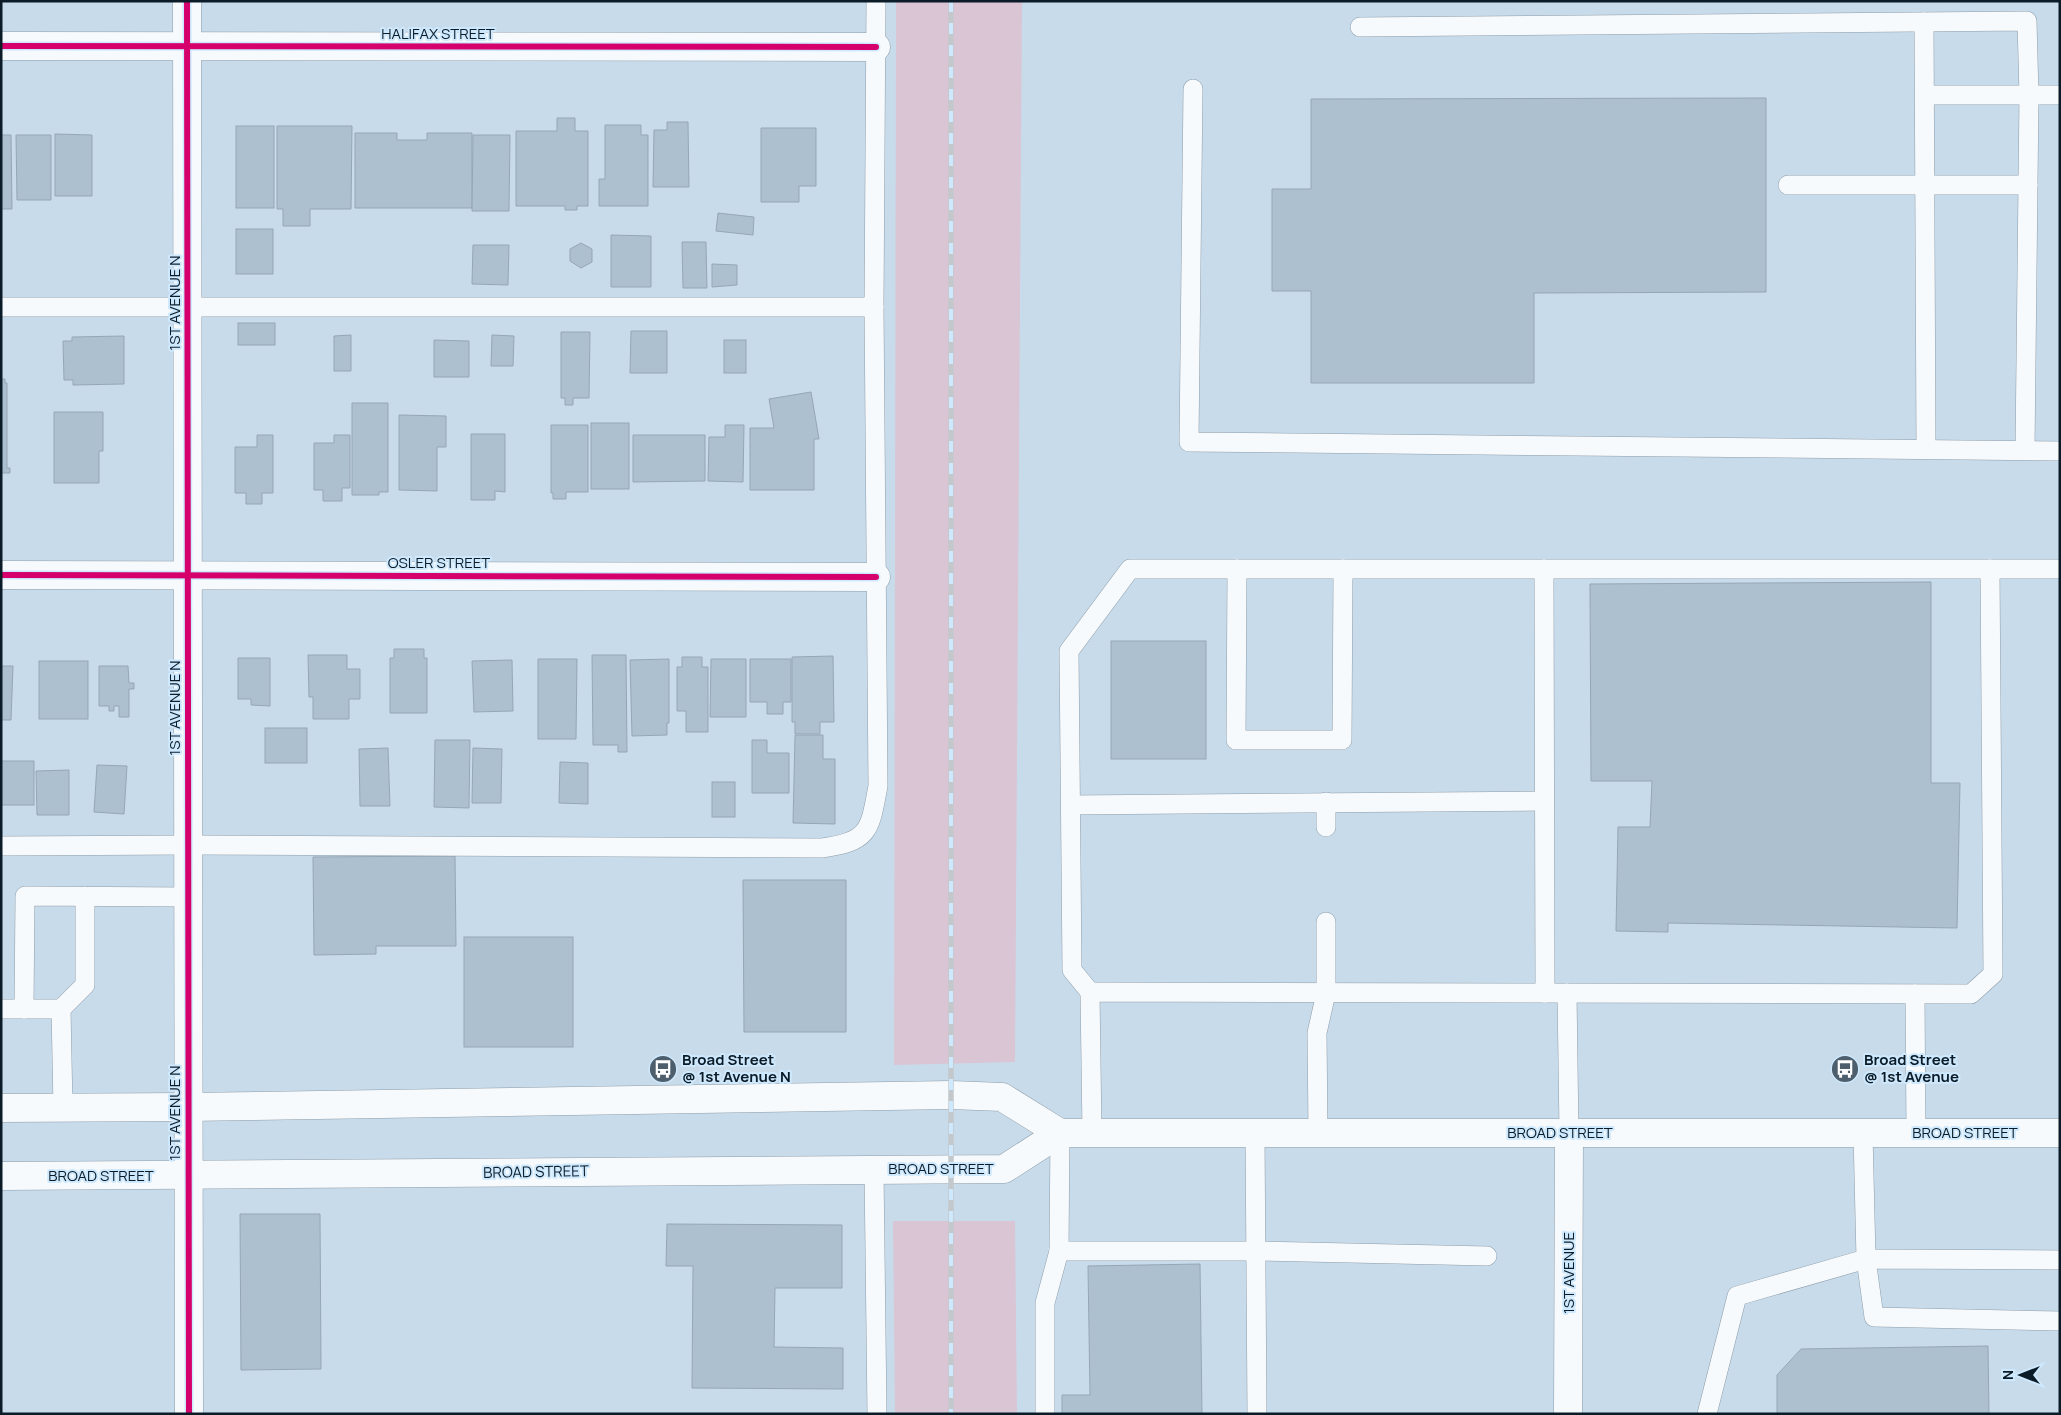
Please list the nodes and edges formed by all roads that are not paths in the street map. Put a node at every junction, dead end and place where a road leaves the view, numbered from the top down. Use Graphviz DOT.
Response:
graph roads {
  1 [pos="187,1"];
  2 [pos="876,1"];
  3 [pos="1924,22"];
  4 [pos="1360,27"];
  5 [pos="1,46"];
  6 [pos="187,46"];
  7 [pos="876,47"];
  8 [pos="1193,89"];
  9 [pos="2029,95"];
  10 [pos="2060,95"];
  11 [pos="1925,96"];
  12 [pos="1788,185"];
  13 [pos="1925,185"];
  14 [pos="2028,185"];
  15 [pos="187,306"];
  16 [pos="1,307"];
  17 [pos="874,307"];
  18 [pos="1926,449"];
  19 [pos="2025,450"];
  20 [pos="2060,451"];
  21 [pos="1237,569"];
  22 [pos="1343,569"];
  23 [pos="1544,569"];
  24 [pos="1990,569"];
  25 [pos="2060,569"];
  26 [pos="1,575"];
  27 [pos="187,575"];
  28 [pos="876,577"];
  29 [pos="1544,800"];
  30 [pos="1326,802"];
  31 [pos="1071,804"];
  32 [pos="1326,827"];
  33 [pos="187,845"];
  34 [pos="1,846"];
  35 [pos="85,896"];
  36 [pos="187,897"];
  37 [pos="1326,922"];
  38 [pos="1090,992"];
  39 [pos="1326,993"];
  40 [pos="1545,993"];
  41 [pos="1567,993"];
  42 [pos="1915,994"];
  43 [pos="1,1009"];
  44 [pos="24,1009"];
  45 [pos="61,1009"];
  46 [pos="63,1107"];
  47 [pos="187,1107"];
  48 [pos="1,1108"];
  49 [pos="1060,1133"];
  50 [pos="1092,1133"];
  51 [pos="1255,1133"];
  52 [pos="1318,1133"];
  53 [pos="1569,1133"];
  54 [pos="1863,1133"];
  55 [pos="1916,1133"];
  56 [pos="2060,1133"];
  57 [pos="874,1169"];
  58 [pos="1,1176"];
  59 [pos="187,1176"];
  60 [pos="1059,1251"];
  61 [pos="1256,1251"];
  62 [pos="1486,1256"];
  63 [pos="1866,1258"];
  64 [pos="2060,1260"];
  65 [pos="2060,1321"];
  66 [pos="189,1414"];
  67 [pos="877,1414"];
  68 [pos="1045,1414"];
  69 [pos="1257,1414"];
  70 [pos="1568,1414"];
  71 [pos="1707,1414"];
  1 -- 6 [label="street, 1ST AVENUE N"];
  2 -- 7 [label="lane"];
  3 -- 4 [label="lane"];
  3 -- 9 [label="lane"];
  3 -- 11 [label="lane"];
  5 -- 6 [label="street, HALIFAX STREET"];
  6 -- 7 [label="street, HALIFAX STREET"];
  6 -- 15 [label="street, 1ST AVENUE N"];
  7 -- 17 [label="lane"];
  8 -- 18 [label="lane"];
  9 -- 10 [label="lane"];
  9 -- 11 [label="lane"];
  9 -- 14 [label="lane"];
  11 -- 13 [label="lane"];
  12 -- 13 [label="lane"];
  13 -- 14 [label="lane"];
  13 -- 18 [label="lane"];
  14 -- 19 [label="lane"];
  15 -- 16 [label="lane"];
  15 -- 17 [label="lane"];
  15 -- 27 [label="street, 1ST AVENUE N"];
  17 -- 28 [label="lane"];
  18 -- 19 [label="lane"];
  19 -- 20 [label="lane"];
  21 -- 22 [label="lane"];
  21 -- 22 [label="lane"];
  21 -- 31 [label="lane"];
  22 -- 23 [label="lane"];
  23 -- 24 [label="lane"];
  23 -- 29 [label="lane"];
  24 -- 25 [label="lane"];
  24 -- 42 [label="lane"];
  26 -- 27 [label="street, OSLER STREET"];
  27 -- 28 [label="street, OSLER STREET"];
  27 -- 33 [label="street, 1ST AVENUE N"];
  28 -- 33 [label="lane"];
  29 -- 30 [label="lane"];
  29 -- 40 [label="lane"];
  30 -- 31 [label="lane"];
  30 -- 32 [label="lane"];
  31 -- 38 [label="lane"];
  33 -- 34 [label="lane"];
  33 -- 36 [label="street, 1ST AVENUE N"];
  35 -- 36 [label="lane"];
  35 -- 44 [label="lane"];
  35 -- 45 [label="lane"];
  36 -- 47 [label="street, 1ST AVENUE N"];
  37 -- 39 [label="lane"];
  38 -- 39 [label="lane"];
  38 -- 50 [label="lane"];
  39 -- 40 [label="lane"];
  39 -- 52 [label="lane"];
  40 -- 41 [label="lane"];
  41 -- 42 [label="lane"];
  41 -- 53 [label="lane"];
  42 -- 55 [label="lane"];
  43 -- 44 [label="lane"];
  44 -- 45 [label="lane"];
  45 -- 46 [label="lane"];
  46 -- 47 [label="street"];
  46 -- 48 [label="street"];
  47 -- 49 [label="street"];
  47 -- 59 [label="street, 1ST AVENUE N"];
  49 -- 50 [label="street, BROAD STREET"];
  49 -- 57 [label="street, BROAD STREET"];
  49 -- 60 [label="lane"];
  50 -- 51 [label="street, BROAD STREET"];
  51 -- 52 [label="street, BROAD STREET"];
  51 -- 61 [label="lane"];
  52 -- 53 [label="street, BROAD STREET"];
  53 -- 54 [label="street, BROAD STREET"];
  53 -- 70 [label="street, 1ST AVENUE"];
  54 -- 55 [label="street, BROAD STREET"];
  54 -- 63 [label="lane"];
  55 -- 56 [label="street, BROAD STREET"];
  57 -- 59 [label="street, BROAD STREET"];
  57 -- 67 [label="lane"];
  58 -- 59 [label="street, BROAD STREET"];
  59 -- 66 [label="street, 1ST AVENUE N"];
  60 -- 61 [label="lane"];
  60 -- 68 [label="lane"];
  61 -- 62 [label="lane"];
  61 -- 69 [label="lane"];
  63 -- 64 [label="lane"];
  63 -- 65 [label="lane"];
  63 -- 71 [label="lane"];
}
